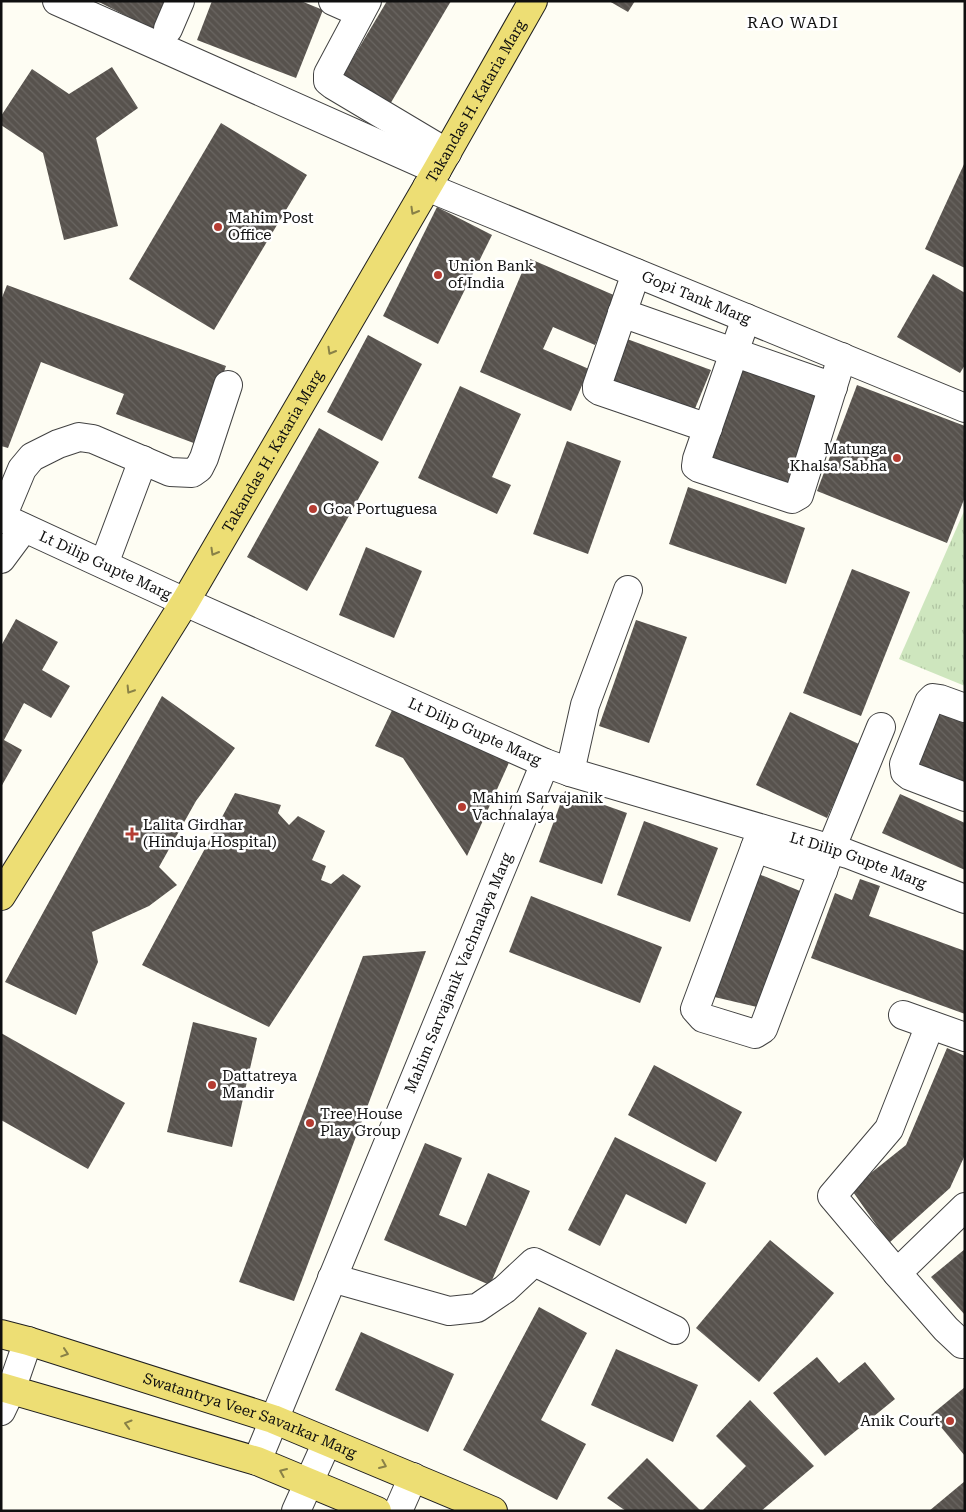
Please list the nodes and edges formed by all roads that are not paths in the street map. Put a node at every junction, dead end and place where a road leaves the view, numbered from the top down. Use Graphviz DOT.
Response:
graph roads {
  1 [pos="57,1"];
  2 [pos="180,1"];
  3 [pos="333,1"];
  4 [pos="534,1"];
  5 [pos="364,7"];
  6 [pos="168,29"];
  7 [pos="437,170"];
  8 [pos="636,273"];
  9 [pos="622,313"];
  10 [pos="746,318"];
  11 [pos="734,352"];
  12 [pos="842,358"];
  13 [pos="228,385"];
  14 [pos="833,387"];
  15 [pos="965,408"];
  16 [pos="708,428"];
  17 [pos="143,460"];
  18 [pos="11,465"];
  19 [pos="9,520"];
  20 [pos="1,559"];
  21 [pos="104,564"];
  22 [pos="628,590"];
  23 [pos="185,602"];
  24 [pos="965,708"];
  25 [pos="881,727"];
  26 [pos="558,768"];
  27 [pos="965,797"];
  28 [pos="758,839"];
  29 [pos="827,860"];
  30 [pos="1,896"];
  31 [pos="965,899"];
  32 [pos="903,1015"];
  33 [pos="930,1025"];
  34 [pos="965,1037"];
  35 [pos="965,1207"];
  36 [pos="897,1273"];
  37 [pos="332,1278"];
  38 [pos="675,1330"];
  39 [pos="1,1334"];
  40 [pos="28,1341"];
  41 [pos="965,1344"];
  42 [pos="4,1396"];
  43 [pos="273,1419"];
  44 [pos="327,1442"];
  45 [pos="257,1461"];
  46 [pos="413,1478"];
  47 [pos="309,1483"];
  48 [pos="296,1511"];
  49 [pos="376,1511"];
  50 [pos="398,1511"];
  51 [pos="493,1511"];
  1 -- 7 [label="street"];
  2 -- 6 [label="street"];
  3 -- 5 [label="street"];
  4 -- 7 [label="main road, Takandas H. Kataria Marg"];
  5 -- 7 [label="street"];
  7 -- 8 [label="street, Gopi Tank Marg"];
  7 -- 23 [label="main road, Takandas H. Kataria Marg, one-way"];
  8 -- 9 [label="street"];
  8 -- 10 [label="street, Gopi Tank Marg"];
  9 -- 11 [label="street"];
  9 -- 16 [label="street"];
  10 -- 11 [label="street"];
  10 -- 12 [label="street, Gopi Tank Marg"];
  11 -- 14 [label="street"];
  11 -- 16 [label="street"];
  12 -- 14 [label="street"];
  12 -- 15 [label="street, Gopi Tank Marg"];
  13 -- 17 [label="street"];
  14 -- 16 [label="street"];
  17 -- 18 [label="street"];
  17 -- 21 [label="street"];
  18 -- 19 [label="street"];
  19 -- 20 [label="street"];
  19 -- 21 [label="street, Lt Dilip Gupte Marg"];
  21 -- 23 [label="street, Lt Dilip Gupte Marg"];
  22 -- 26 [label="street, Mahim Sarvajanik Vachnalaya Marg"];
  23 -- 26 [label="street, Lt Dilip Gupte Marg"];
  23 -- 30 [label="main road, Takandas H. Kataria Marg, one-way"];
  24 -- 27 [label="street"];
  25 -- 29 [label="street"];
  26 -- 28 [label="street, Lt Dilip Gupte Marg"];
  26 -- 37 [label="street, Mahim Sarvajanik Vachnalaya Marg"];
  28 -- 29 [label="street, Lt Dilip Gupte Marg"];
  28 -- 29 [label="street"];
  29 -- 31 [label="street, Lt Dilip Gupte Marg"];
  32 -- 33 [label="street"];
  33 -- 34 [label="street"];
  33 -- 36 [label="street"];
  35 -- 36 [label="street"];
  36 -- 41 [label="street"];
  37 -- 38 [label="street"];
  37 -- 43 [label="street, Mahim Sarvajanik Vachnalaya Marg"];
  39 -- 40 [label="main road, Swatantrya Veer Savarkar Marg"];
  40 -- 42 [label="street"];
  40 -- 43 [label="main road, Swatantrya Veer Savarkar Marg, one-way"];
  45 -- 42 [label="main road, one-way"];
  43 -- 44 [label="main road, Swatantrya Veer Savarkar Marg"];
  43 -- 45 [label="street, Mahim Sarvajanik Vachnalaya Marg"];
  44 -- 46 [label="main road, Swatantrya Veer Savarkar Marg, one-way"];
  44 -- 47 [label="street"];
  47 -- 45 [label="main road, one-way"];
  46 -- 50 [label="street"];
  46 -- 51 [label="main road, Swatantrya Veer Savarkar Marg"];
  47 -- 48 [label="street"];
  47 -- 49 [label="main road"];
}
